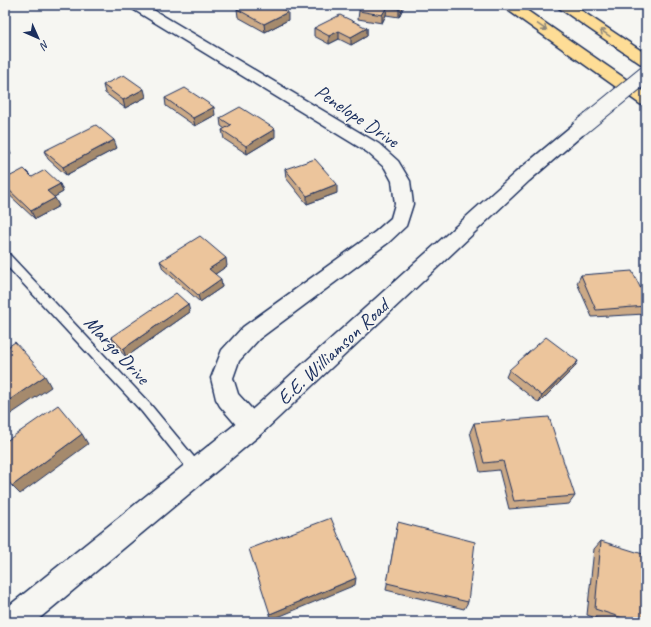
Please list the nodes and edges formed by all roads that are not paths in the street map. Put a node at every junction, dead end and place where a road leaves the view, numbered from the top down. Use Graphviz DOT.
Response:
graph roads {
  1 [pos="136,5"];
  2 [pos="510,5"];
  3 [pos="564,5"];
  4 [pos="646,61"];
  5 [pos="646,74"];
  6 [pos="646,101"];
  7 [pos="5,257"];
  8 [pos="252,426"];
  9 [pos="198,472"];
  10 [pos="5,612"];
  11 [pos="12,622"];
  1 -- 8 [label="street, Penelope Drive"];
  2 -- 6 [label="highway, one-way"];
  4 -- 3 [label="highway, one-way"];
  5 -- 8 [label="street, E.E. Williamson Road, bridge"];
  7 -- 9 [label="lane, Margo Drive"];
  8 -- 9 [label="street, E.E. Williamson Road"];
  9 -- 11 [label="street, E.E. Williamson Road"];
  10 -- 11 [label="street"];
}
